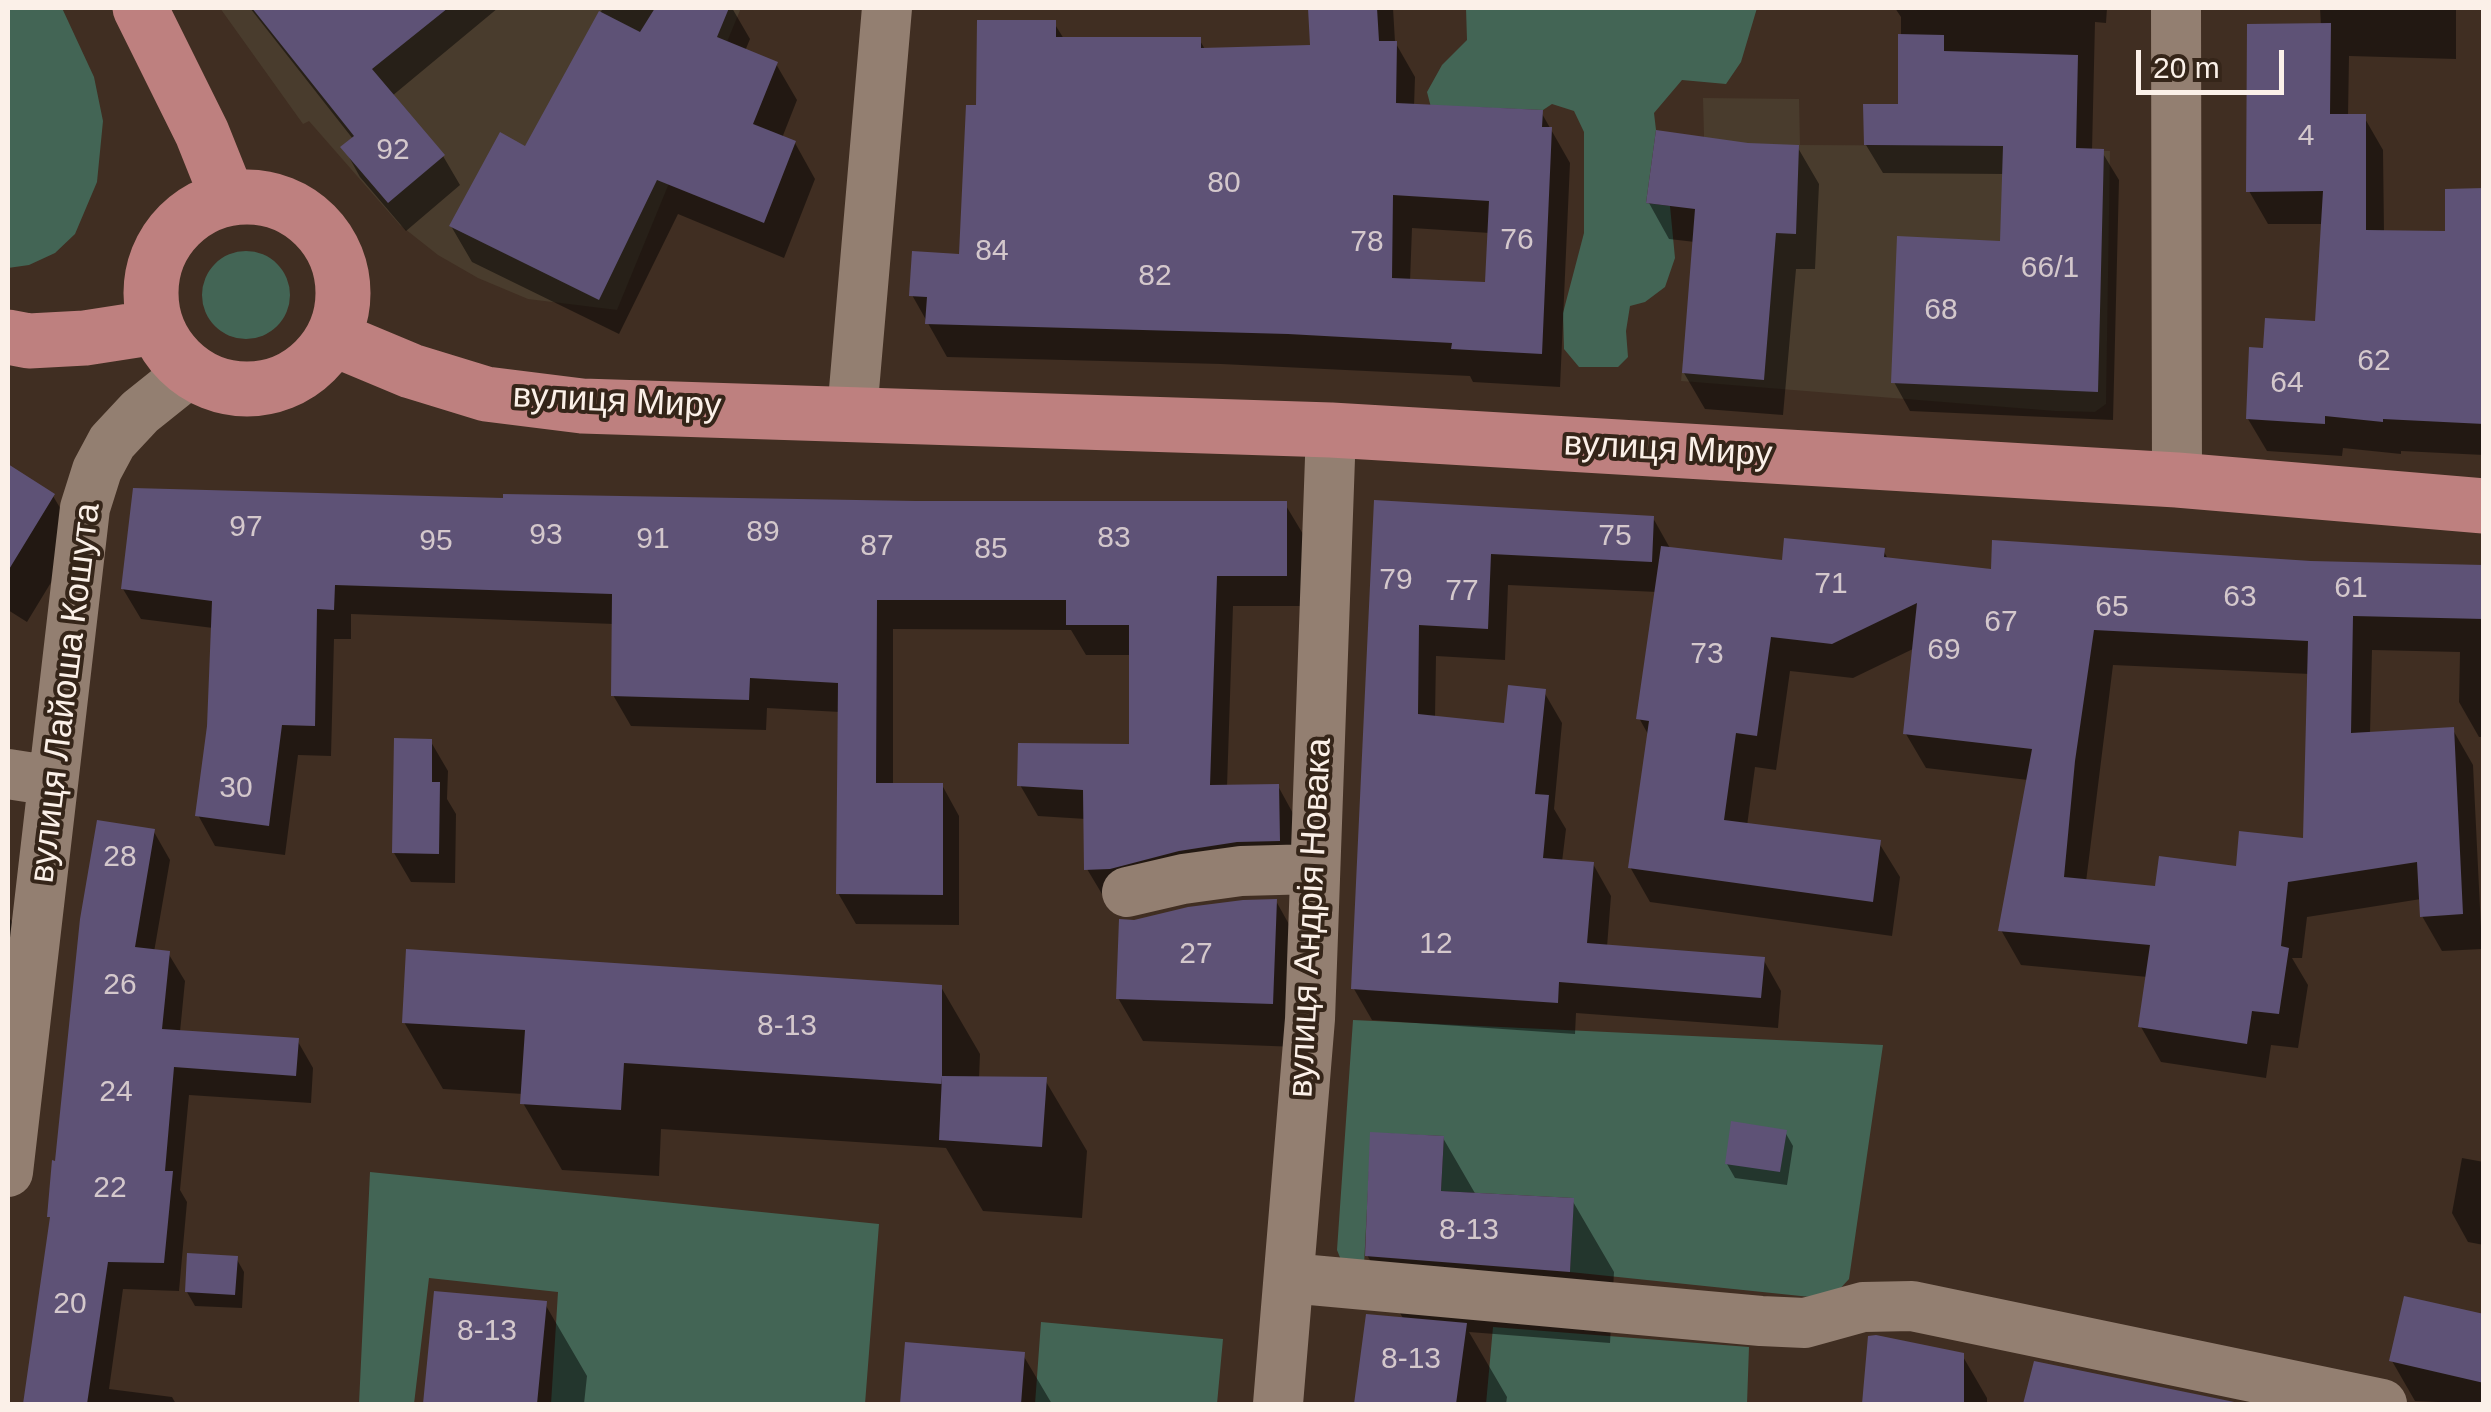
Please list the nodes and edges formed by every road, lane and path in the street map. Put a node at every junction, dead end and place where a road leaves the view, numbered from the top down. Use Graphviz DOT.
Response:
graph roads {
  1 [pos="140,8"];
  2 [pos="887,8"];
  3 [pos="2176,8"];
  4 [pos="228,198"];
  5 [pos="156,326"];
  6 [pos="8,337"];
  7 [pos="332,338"];
  8 [pos="190,372"];
  9 [pos="852,412"];
  10 [pos="1331,430"];
  11 [pos="2177,480"];
  12 [pos="2484,506"];
  13 [pos="30,777"];
  14 [pos="1315,870"];
  15 [pos="1127,892"];
  16 [pos="8,1172"];
  17 [pos="1289,1278"];
  18 [pos="1278,1404"];
  19 [pos="2382,1404"];
  1 -- 4 [label="main road"];
  2 -- 9 [label="street"];
  3 -- 11 [label="street"];
  4 -- 5 [label="main road"];
  4 -- 7 [label="main road"];
  5 -- 6 [label="main road"];
  5 -- 8 [label="main road"];
  7 -- 8 [label="main road"];
  7 -- 9 [label="main road, вулиця Миру"];
  8 -- 13 [label="street, вулиця Лайоша Кошута"];
  9 -- 10 [label="main road, вулиця Миру"];
  10 -- 11 [label="main road, вулиця Миру"];
  10 -- 14 [label="street, вулиця Андрія Новака"];
  11 -- 12 [label="main road, вулиця Миру"];
  13 -- 16 [label="street, вулиця Лайоша Кошута"];
  14 -- 15 [label="street"];
  14 -- 17 [label="street, вулиця Андрія Новака"];
  17 -- 18 [label="street, вулиця Андрія Новака"];
  17 -- 19 [label="street"];
}
